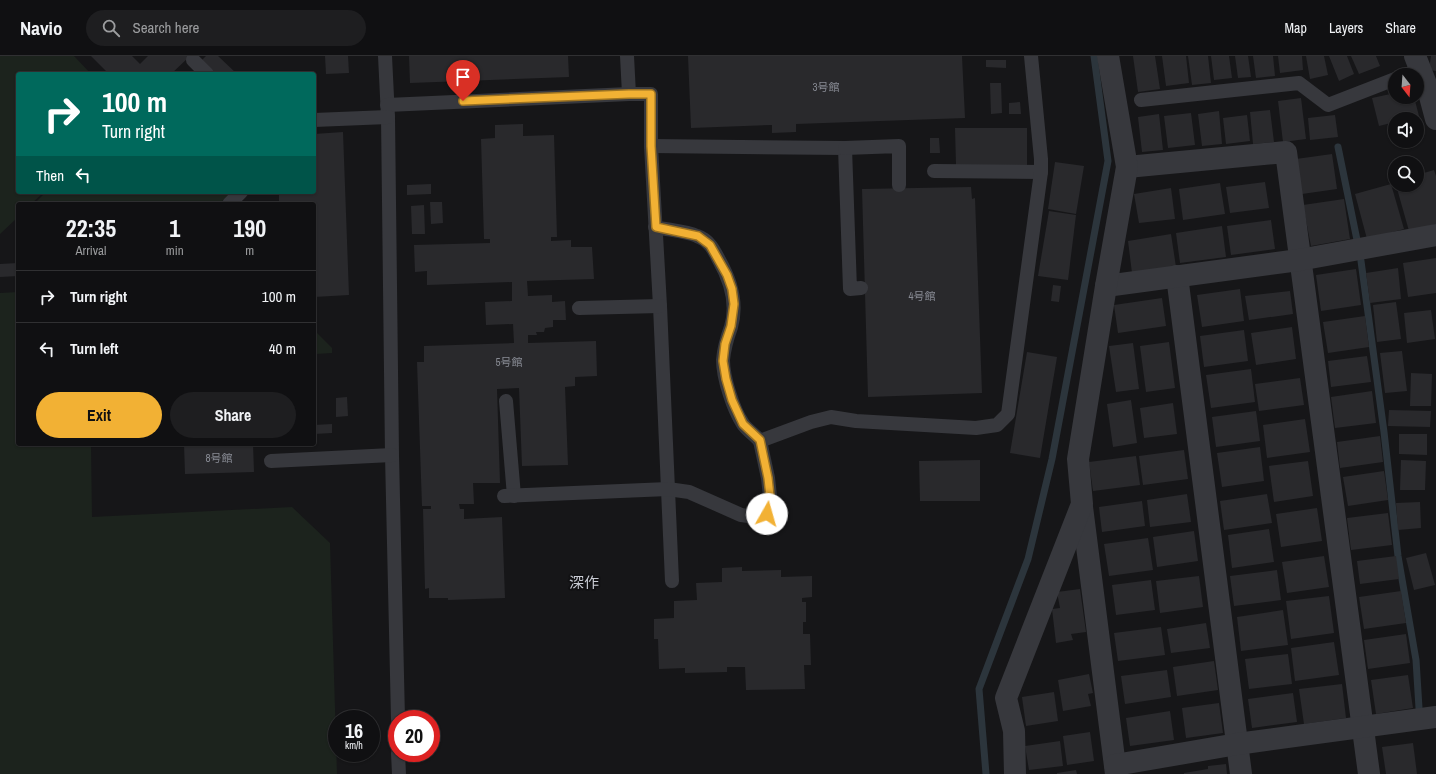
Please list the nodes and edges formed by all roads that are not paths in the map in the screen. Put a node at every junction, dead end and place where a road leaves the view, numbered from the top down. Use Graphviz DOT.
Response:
graph roads {
  1 [pos="385,56"];
  2 [pos="627,56"];
  3 [pos="1031,56"];
  4 [pos="1108,56"];
  5 [pos="193,60"];
  6 [pos="205,72"];
  7 [pos="1388,82"];
  8 [pos="1424,84"];
  9 [pos="629,94"];
  10 [pos="1141,100"];
  11 [pos="387,111"];
  12 [pos="1436,119"];
  13 [pos="316,120"];
  14 [pos="651,146"];
  15 [pos="845,148"];
  16 [pos="1127,167"];
  17 [pos="934,170"];
  18 [pos="1041,172"];
  19 [pos="899,185"];
  20 [pos="239,194"];
  21 [pos="231,202"];
  22 [pos="656,227"];
  23 [pos="1436,235"];
  24 [pos="1299,260"];
  25 [pos="1177,276"];
  26 [pos="1106,286"];
  27 [pos="861,288"];
  28 [pos="660,306"];
  29 [pos="579,308"];
  30 [pos="506,401"];
  31 [pos="760,440"];
  32 [pos="392,455"];
  33 [pos="271,461"];
  34 [pos="668,489"];
  35 [pos="1082,504"];
  36 [pos="672,581"];
  37 [pos="398,710"];
  38 [pos="1436,717"];
  39 [pos="1363,727"];
  40 [pos="1237,744"];
  41 [pos="398,762"];
  42 [pos="1116,769"];
  43 [pos="399,774"];
  44 [pos="1015,774"];
  45 [pos="1241,774"];
  46 [pos="1369,774"];
  1 -- 11 [label="lane"];
  2 -- 9 [label="lane"];
  3 -- 18 [label="lane"];
  4 -- 16 [label="street"];
  5 -- 6 [label="lane"];
  7 -- 10 [label="lane"];
  8 -- 12 [label="street"];
  9 -- 11 [label="lane"];
  9 -- 14 [label="lane"];
  11 -- 13 [label="lane"];
  11 -- 32 [label="lane"];
  14 -- 15 [label="lane"];
  14 -- 22 [label="lane"];
  15 -- 19 [label="lane"];
  15 -- 27 [label="lane"];
  16 -- 24 [label="street"];
  16 -- 26 [label="street"];
  17 -- 18 [label="lane"];
  18 -- 31 [label="lane"];
  20 -- 21 [label="lane"];
  22 -- 28 [label="lane"];
  22 -- 31 [label="lane"];
  23 -- 24 [label="street"];
  24 -- 25 [label="street"];
  24 -- 39 [label="street"];
  25 -- 26 [label="street"];
  25 -- 40 [label="street"];
  26 -- 35 [label="street"];
  28 -- 29 [label="lane"];
  28 -- 34 [label="lane"];
  30 -- 34 [label="lane"];
  31 -- 34 [label="lane"];
  32 -- 33 [label="lane"];
  32 -- 37 [label="lane"];
  34 -- 36 [label="lane"];
  35 -- 42 [label="street"];
  35 -- 44 [label="street"];
  38 -- 39 [label="street"];
  39 -- 40 [label="street"];
  39 -- 46 [label="street"];
  40 -- 42 [label="street"];
  40 -- 45 [label="street"];
  41 -- 43 [label="lane"];
}
